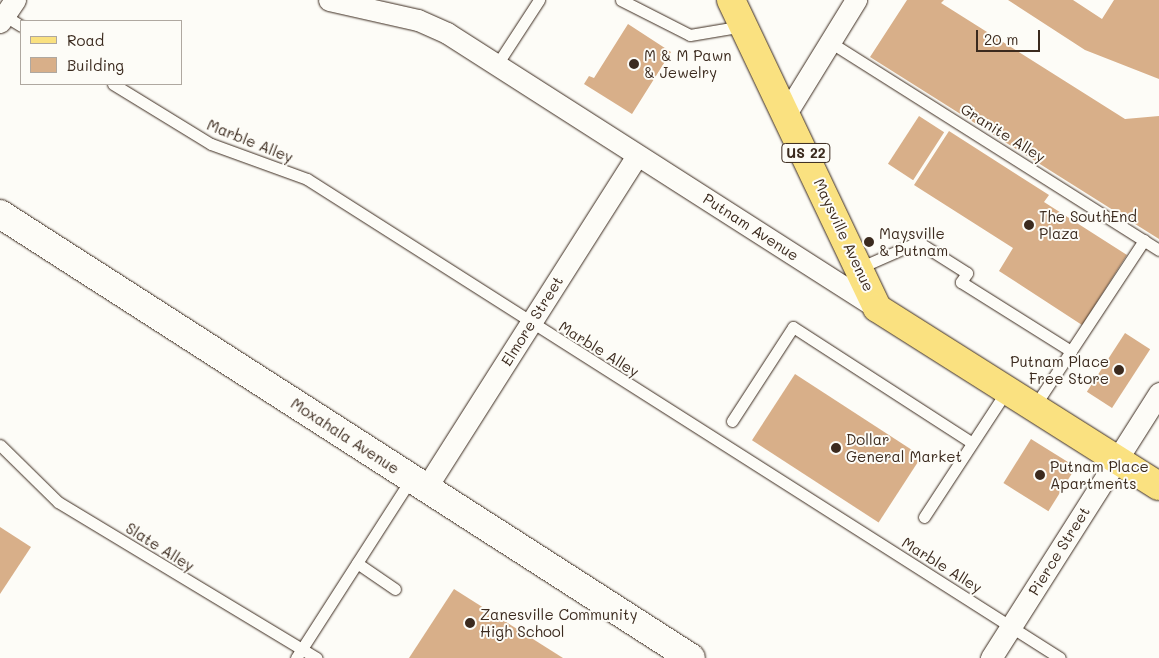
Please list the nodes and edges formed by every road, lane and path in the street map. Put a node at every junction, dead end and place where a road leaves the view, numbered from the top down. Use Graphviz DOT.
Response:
graph roads {
  1 [pos="329,0"];
  2 [pos="539,0"];
  3 [pos="621,0"];
  4 [pos="731,0"];
  5 [pos="856,0"];
  6 [pos="743,26"];
  7 [pos="830,42"];
  8 [pos="496,66"];
  9 [pos="115,85"];
  10 [pos="787,112"];
  11 [pos="637,155"];
  12 [pos="0,214"];
  13 [pos="1144,240"];
  14 [pos="1159,250"];
  15 [pos="859,268"];
  16 [pos="878,308"];
  17 [pos="530,324"];
  18 [pos="1071,351"];
  19 [pos="1007,390"];
  20 [pos="1159,393"];
  21 [pos="1034,407"];
  22 [pos="732,420"];
  23 [pos="972,443"];
  24 [pos="0,445"];
  25 [pos="1117,459"];
  26 [pos="418,483"];
  27 [pos="1159,486"];
  28 [pos="924,517"];
  29 [pos="357,563"];
  30 [pos="395,589"];
  31 [pos="1011,626"];
  32 [pos="298,654"];
  33 [pos="317,658"];
  34 [pos="691,658"];
  35 [pos="991,658"];
  36 [pos="1060,658"];
  1 -- 8 [label="street, Putnam Avenue"];
  2 -- 8 [label="lane"];
  3 -- 6 [label="lane"];
  4 -- 6 [label="main road, Maysville Avenue / US 22"];
  5 -- 7 [label="street"];
  6 -- 10 [label="main road, Maysville Avenue / US 22"];
  7 -- 10 [label="street"];
  7 -- 13 [label="lane, Granite Alley"];
  8 -- 11 [label="street, Putnam Avenue"];
  9 -- 17 [label="lane, Marble Alley"];
  10 -- 15 [label="main road, Maysville Avenue / US 22"];
  11 -- 16 [label="street, Putnam Avenue"];
  11 -- 17 [label="street, Elmore Street"];
  12 -- 26 [label="street, Moxahala Avenue"];
  13 -- 14 [label="lane, Granite Alley"];
  13 -- 18 [label="lane"];
  15 -- 16 [label="main road, Maysville Avenue / US 22"];
  15 -- 18 [label="lane"];
  16 -- 19 [label="main road, Putnam Avenue"];
  17 -- 26 [label="street, Elmore Street"];
  17 -- 31 [label="lane, Marble Alley"];
  18 -- 21 [label="lane"];
  19 -- 21 [label="main road, Putnam Avenue"];
  19 -- 23 [label="lane"];
  20 -- 25 [label="street, Pierce Street"];
  21 -- 25 [label="main road, Putnam Avenue"];
  22 -- 23 [label="lane"];
  23 -- 28 [label="lane"];
  24 -- 32 [label="lane, Slate Alley"];
  25 -- 27 [label="main road, Putnam Avenue"];
  25 -- 31 [label="street, Pierce Street"];
  26 -- 29 [label="lane"];
  26 -- 34 [label="street, Moxahala Avenue"];
  29 -- 30 [label="lane"];
  29 -- 32 [label="lane"];
  31 -- 35 [label="street, Pierce Street"];
  31 -- 36 [label="lane, Marble Alley"];
  32 -- 33 [label="lane, Slate Alley"];
}
